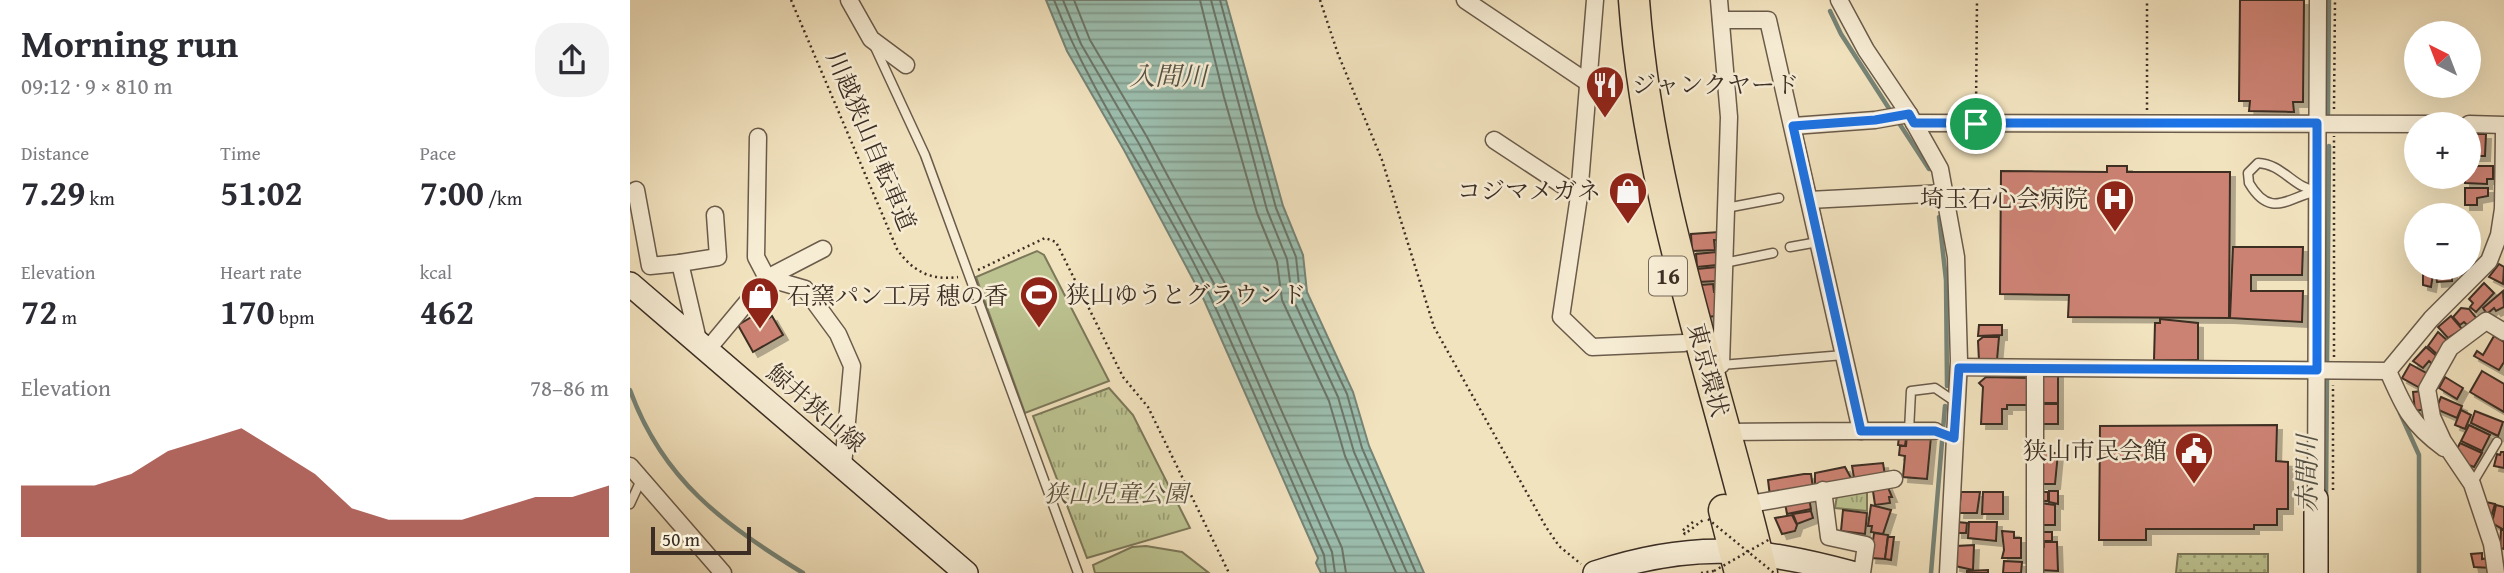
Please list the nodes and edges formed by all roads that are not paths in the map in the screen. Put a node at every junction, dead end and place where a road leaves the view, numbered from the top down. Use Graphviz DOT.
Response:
graph roads {
  1 [pos="849,0"];
  2 [pos="1465,0"];
  3 [pos="1595,0"];
  4 [pos="1618,0"];
  5 [pos="1634,0"];
  6 [pos="1719,0"];
  7 [pos="1839,0"];
  8 [pos="2318,0"];
  9 [pos="1721,20"];
  10 [pos="871,39"];
  11 [pos="906,65"];
  12 [pos="1587,82"];
  13 [pos="1912,118"];
  14 [pos="2317,123"];
  15 [pos="2404,124"];
  16 [pos="2481,124"];
  17 [pos="2504,125"];
  18 [pos="1793,126"];
  19 [pos="2504,133"];
  20 [pos="758,137"];
  21 [pos="1494,140"];
  22 [pos="636,190"];
  23 [pos="2317,191"];
  24 [pos="1945,193"];
  25 [pos="1579,196"];
  26 [pos="1779,198"];
  27 [pos="1809,200"];
  28 [pos="1726,208"];
  29 [pos="715,215"];
  30 [pos="1818,242"];
  31 [pos="1790,247"];
  32 [pos="822,249"];
  33 [pos="1773,253"];
  34 [pos="680,263"];
  35 [pos="1724,263"];
  36 [pos="768,278"];
  37 [pos="630,284"];
  38 [pos="2504,332"];
  39 [pos="1684,343"];
  40 [pos="703,345"];
  41 [pos="1844,355"];
  42 [pos="1714,366"];
  43 [pos="1959,368"];
  44 [pos="2035,369"];
  45 [pos="2325,370"];
  46 [pos="2388,372"];
  47 [pos="1957,403"];
  48 [pos="1861,431"];
  49 [pos="1909,431"];
  50 [pos="1935,431"];
  51 [pos="1724,432"];
  52 [pos="1954,438"];
  53 [pos="2497,442"];
  54 [pos="2455,456"];
  55 [pos="630,466"];
  56 [pos="844,466"];
  57 [pos="1894,479"];
  58 [pos="641,480"];
  59 [pos="2472,484"];
  60 [pos="1823,491"];
  61 [pos="2324,496"];
  62 [pos="630,504"];
  63 [pos="1744,505"];
  64 [pos="2499,552"];
  65 [pos="1755,559"];
  66 [pos="1599,570"];
  67 [pos="723,573"];
  68 [pos="966,573"];
  69 [pos="1078,573"];
  70 [pos="1852,573"];
  71 [pos="1861,573"];
  72 [pos="1948,573"];
  73 [pos="2035,573"];
  74 [pos="2316,573"];
  75 [pos="2496,573"];
  1 -- 10 [label="street"];
  2 -- 12 [label="street"];
  3 -- 12 [label="street"];
  4 -- 39 [label="highway, 東京環状 / 16"];
  5 -- 42 [label="highway, 東京環状 / 16"];
  6 -- 9 [label="street"];
  7 -- 13 [label="street"];
  8 -- 14 [label="street"];
  9 -- 18 [label="street"];
  9 -- 28 [label="street"];
  10 -- 11 [label="street"];
  10 -- 69 [label="lane"];
  12 -- 25 [label="street"];
  13 -- 14 [label="street"];
  13 -- 18 [label="street"];
  13 -- 24 [label="street"];
  14 -- 15 [label="street"];
  14 -- 23 [label="street"];
  16 -- 17 [label="street"];
  18 -- 27 [label="street"];
  19 -- 46 [label="street"];
  20 -- 36 [label="street"];
  21 -- 25 [label="street"];
  22 -- 34 [label="street"];
  23 -- 23 [label="lane"];
  23 -- 45 [label="street"];
  24 -- 27 [label="street"];
  24 -- 43 [label="street"];
  25 -- 39 [label="street"];
  26 -- 28 [label="lane"];
  27 -- 30 [label="street"];
  28 -- 35 [label="street"];
  29 -- 34 [label="street"];
  30 -- 31 [label="lane"];
  30 -- 41 [label="street"];
  32 -- 36 [label="street"];
  33 -- 35 [label="lane"];
  34 -- 40 [label="street"];
  35 -- 42 [label="street"];
  36 -- 40 [label="street"];
  36 -- 56 [label="street"];
  37 -- 40 [label="main road, 鯨井狭山線"];
  38 -- 54 [label="street"];
  39 -- 65 [label="highway, 東京環状 / 16"];
  40 -- 56 [label="main road, 鯨井狭山線"];
  41 -- 42 [label="lane"];
  41 -- 48 [label="street"];
  42 -- 51 [label="highway, 東京環状 / 16"];
  43 -- 44 [label="street"];
  43 -- 47 [label="street"];
  44 -- 45 [label="street"];
  44 -- 73 [label="street"];
  45 -- 46 [label="street"];
  45 -- 61 [label="street"];
  46 -- 54 [label="street"];
  47 -- 49 [label="lane"];
  47 -- 52 [label="street"];
  48 -- 49 [label="street"];
  48 -- 51 [label="street"];
  49 -- 50 [label="street"];
  50 -- 52 [label="lane"];
  51 -- 63 [label="highway, 東京環状 / 16"];
  52 -- 72 [label="street"];
  53 -- 59 [label="lane"];
  54 -- 59 [label="street"];
  55 -- 58 [label="street"];
  56 -- 68 [label="main road, 鯨井狭山線"];
  57 -- 60 [label="street"];
  58 -- 62 [label="lane"];
  58 -- 67 [label="street"];
  59 -- 64 [label="street"];
  60 -- 63 [label="street"];
  60 -- 71 [label="street"];
  61 -- 74 [label="main road"];
  63 -- 65 [label="highway, 東京環状 / 16"];
  64 -- 75 [label="street"];
  65 -- 66 [label="main road"];
  65 -- 70 [label="main road"];
}
